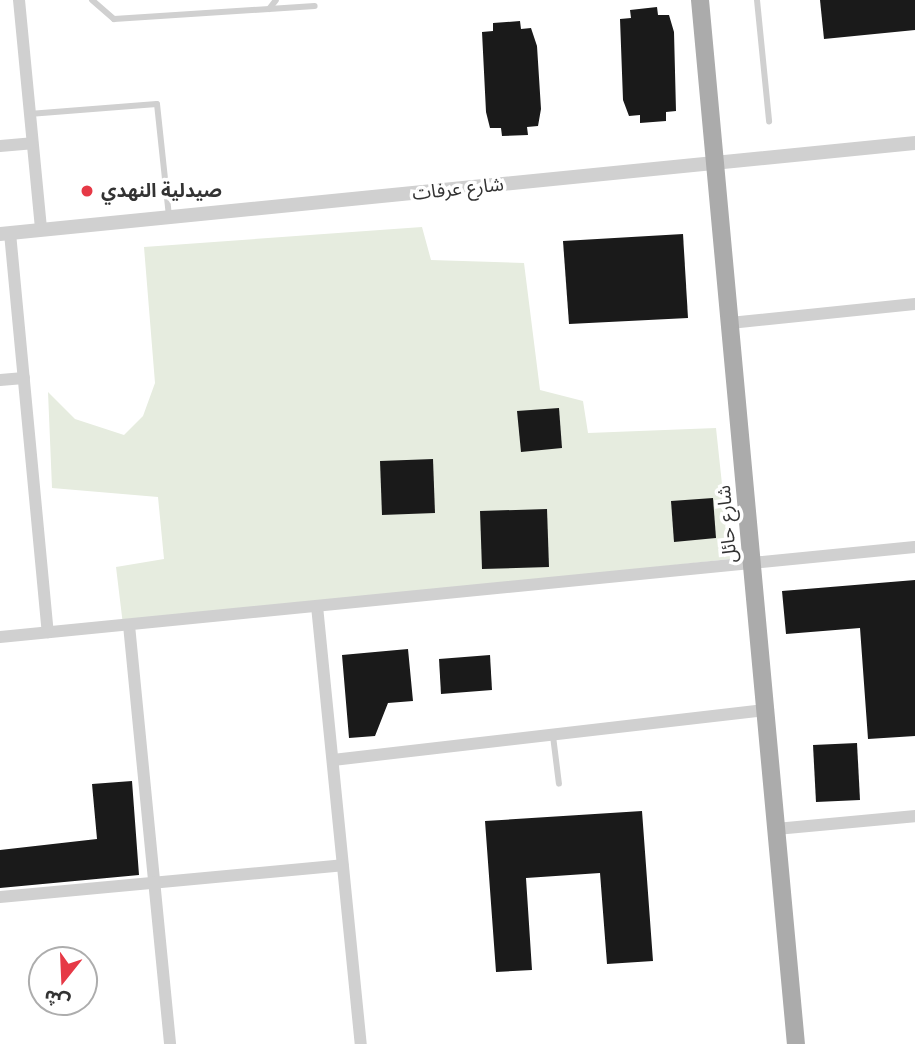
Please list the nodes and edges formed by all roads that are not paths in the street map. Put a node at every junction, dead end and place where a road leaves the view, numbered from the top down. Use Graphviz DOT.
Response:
graph roads {
  1 [pos="19,0"];
  2 [pos="92,0"];
  3 [pos="276,0"];
  4 [pos="700,0"];
  5 [pos="757,0"];
  6 [pos="315,6"];
  7 [pos="269,9"];
  8 [pos="29,114"];
  9 [pos="769,121"];
  10 [pos="32,143"];
  11 [pos="915,143"];
  12 [pos="0,146"];
  13 [pos="715,164"];
  14 [pos="169,217"];
  15 [pos="41,229"];
  16 [pos="5,233"];
  17 [pos="915,304"];
  18 [pos="730,323"];
  19 [pos="24,378"];
  20 [pos="0,380"];
  21 [pos="915,547"];
  22 [pos="752,565"];
  23 [pos="317,607"];
  24 [pos="129,625"];
  25 [pos="48,632"];
  26 [pos="0,637"];
  27 [pos="768,710"];
  28 [pos="552,736"];
  29 [pos="333,760"];
  30 [pos="559,784"];
  31 [pos="915,816"];
  32 [pos="776,830"];
  33 [pos="343,865"];
  34 [pos="154,882"];
  35 [pos="0,897"];
  36 [pos="170,1044"];
  37 [pos="361,1044"];
  38 [pos="796,1044"];
  1 -- 8 [label="street"];
  2 -- 7 [label="lane"];
  3 -- 7 [label="lane"];
  4 -- 13 [label="main road, شارع حائل"];
  5 -- 9 [label="lane"];
  6 -- 7 [label="lane"];
  8 -- 10 [label="street"];
  8 -- 14 [label="lane"];
  10 -- 12 [label="street"];
  10 -- 15 [label="street"];
  11 -- 13 [label="street, شارع عرفات"];
  13 -- 14 [label="street, شارع عرفات"];
  13 -- 18 [label="main road, شارع حائل"];
  14 -- 15 [label="street, شارع عرفات"];
  15 -- 16 [label="street, شارع عرفات"];
  16 -- 19 [label="street"];
  17 -- 18 [label="street"];
  18 -- 22 [label="main road, شارع حائل"];
  19 -- 20 [label="street"];
  19 -- 25 [label="street"];
  21 -- 22 [label="street"];
  22 -- 23 [label="street"];
  22 -- 27 [label="main road, شارع حائل"];
  23 -- 24 [label="street"];
  23 -- 29 [label="street"];
  24 -- 25 [label="street"];
  24 -- 34 [label="street"];
  25 -- 26 [label="street"];
  27 -- 28 [label="street"];
  27 -- 32 [label="main road, شارع حائل"];
  28 -- 29 [label="street"];
  28 -- 30 [label="lane"];
  29 -- 33 [label="street"];
  31 -- 32 [label="street"];
  32 -- 38 [label="main road, شارع حائل"];
  33 -- 34 [label="street"];
  33 -- 37 [label="street"];
  34 -- 35 [label="street"];
  34 -- 36 [label="street"];
}
